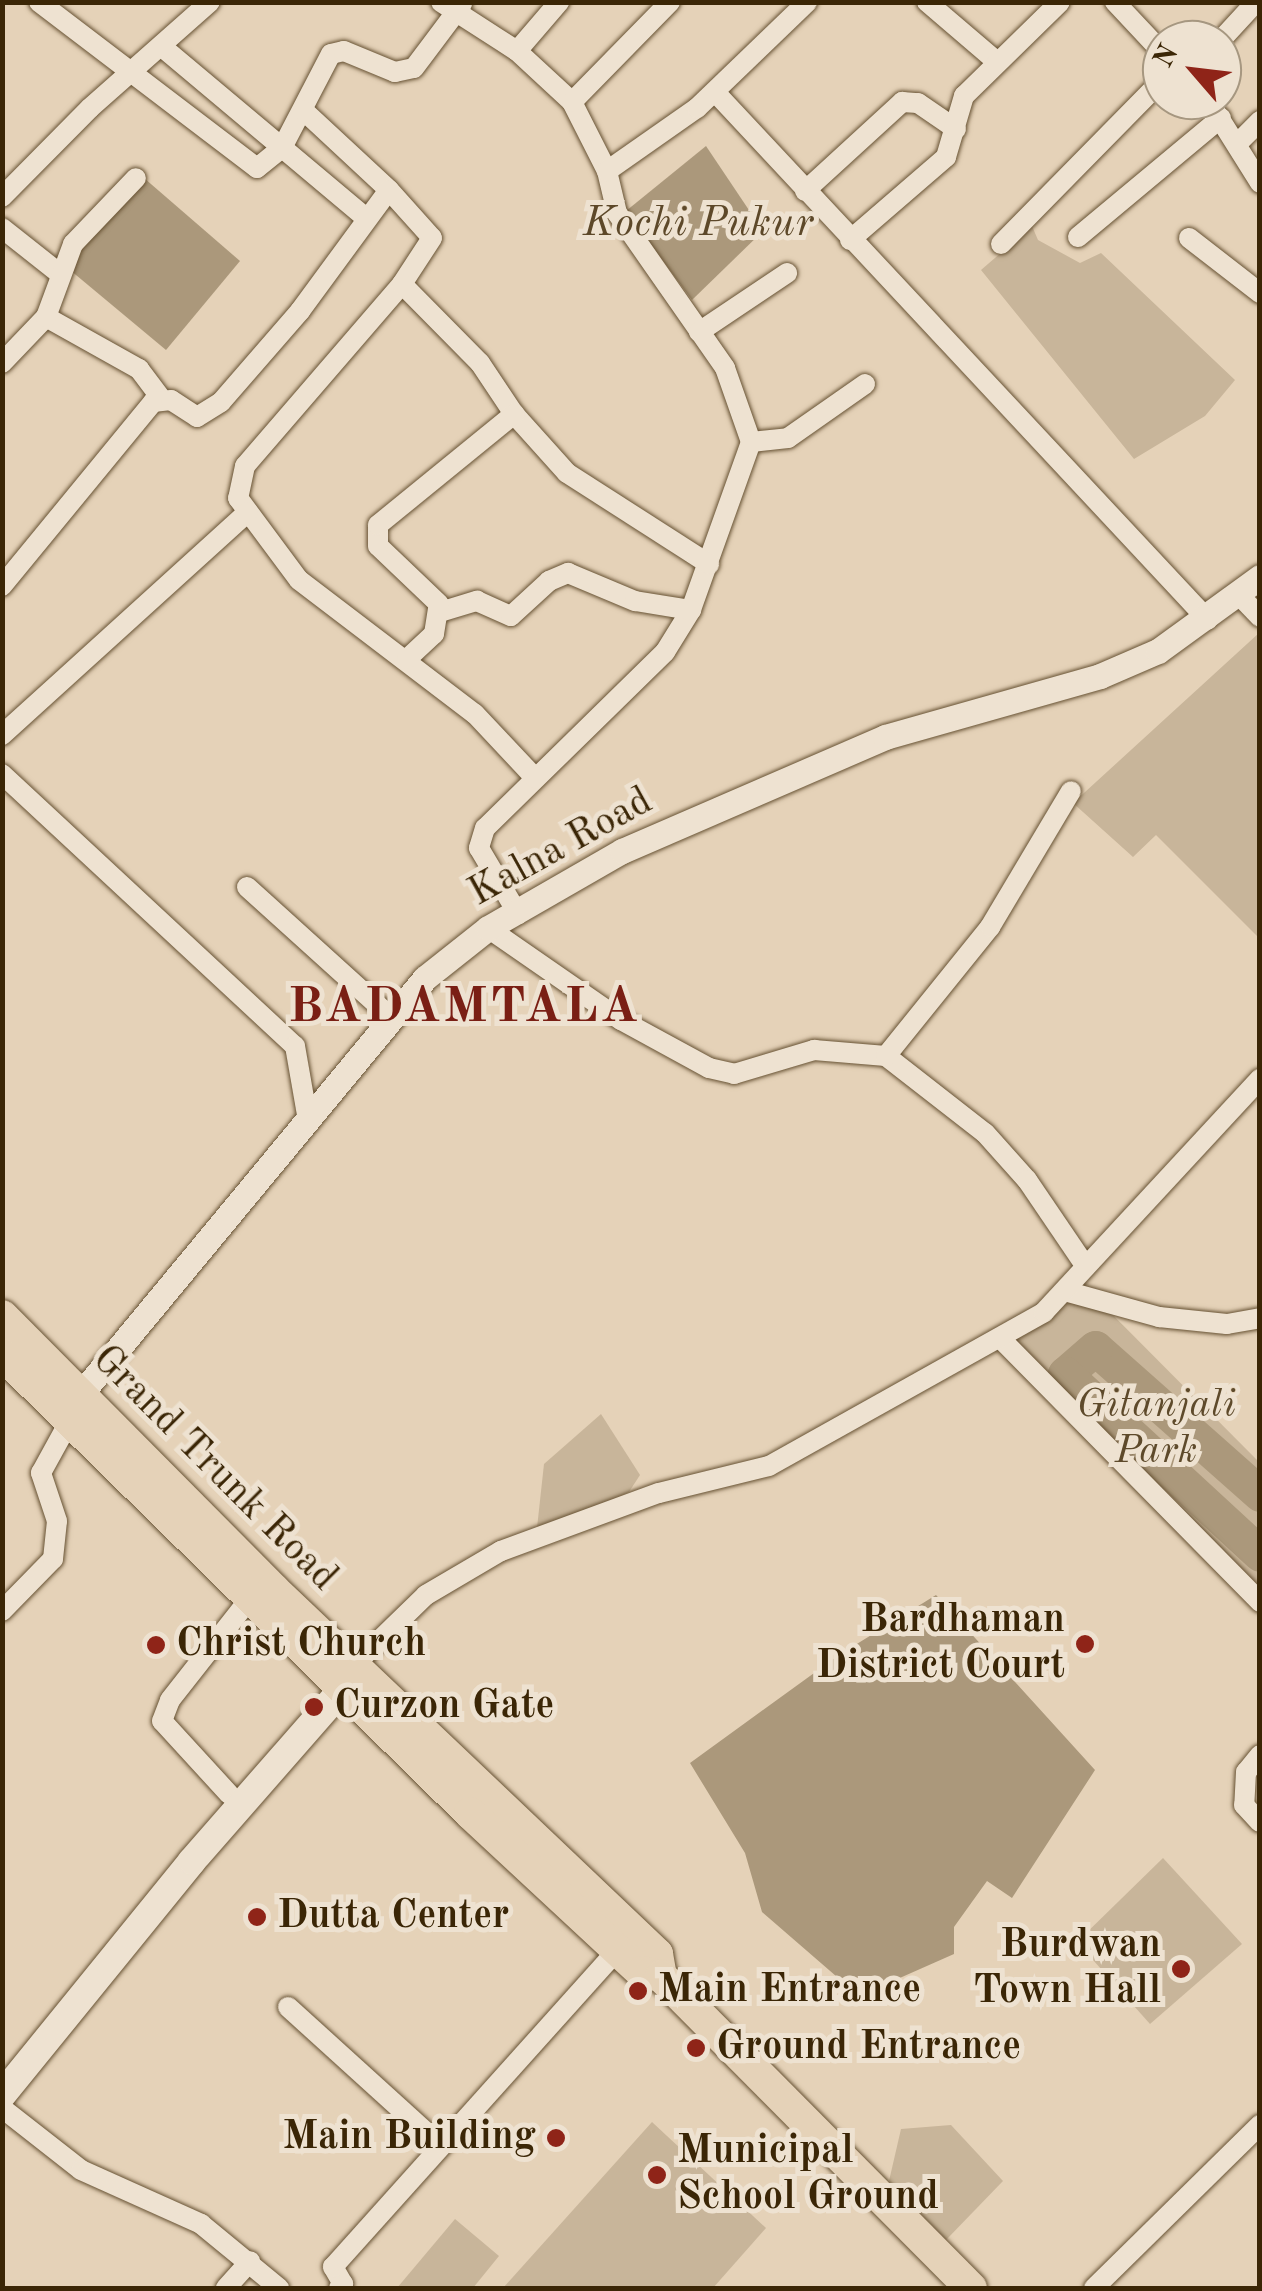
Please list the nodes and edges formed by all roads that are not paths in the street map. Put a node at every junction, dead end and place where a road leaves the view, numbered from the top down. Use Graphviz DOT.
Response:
graph roads {
  1 [pos="210,2"];
  2 [pos="559,2"];
  3 [pos="670,2"];
  4 [pos="807,2"];
  5 [pos="927,2"];
  6 [pos="1060,2"];
  7 [pos="1115,2"];
  8 [pos="47,5"];
  9 [pos="453,5"];
  10 [pos="1142,31"];
  11 [pos="161,46"];
  12 [pos="518,51"];
  13 [pos="996,61"];
  14 [pos="127,75"];
  15 [pos="716,92"];
  16 [pos="1142,100"];
  17 [pos="572,102"];
  18 [pos="303,110"];
  19 [pos="1218,120"];
  20 [pos="1221,120"];
  21 [pos="1260,122"];
  22 [pos="956,129"];
  23 [pos="1237,144"];
  24 [pos="282,148"];
  25 [pos="607,171"];
  26 [pos="136,178"];
  27 [pos="1260,183"];
  28 [pos="390,190"];
  29 [pos="805,190"];
  30 [pos="2,198"];
  31 [pos="366,218"];
  32 [pos="2,228"];
  33 [pos="1078,237"];
  34 [pos="1189,238"];
  35 [pos="850,240"];
  36 [pos="1001,244"];
  37 [pos="787,273"];
  38 [pos="60,274"];
  39 [pos="402,284"];
  40 [pos="1260,293"];
  41 [pos="46,317"];
  42 [pos="699,332"];
  43 [pos="2,363"];
  44 [pos="865,384"];
  45 [pos="161,398"];
  46 [pos="514,414"];
  47 [pos="751,442"];
  48 [pos="248,512"];
  49 [pos="709,564"];
  50 [pos="1260,577"];
  51 [pos="2,586"];
  52 [pos="1238,594"];
  53 [pos="691,610"];
  54 [pos="440,612"];
  55 [pos="1260,617"];
  56 [pos="1208,620"];
  57 [pos="407,660"];
  58 [pos="2,736"];
  59 [pos="2,774"];
  60 [pos="535,778"];
  61 [pos="1071,791"];
  62 [pos="248,886"];
  63 [pos="518,914"];
  64 [pos="488,928"];
  65 [pos="391,1018"];
  66 [pos="886,1056"];
  67 [pos="1260,1079"];
  68 [pos="307,1116"];
  69 [pos="1084,1264"];
  70 [pos="1065,1290"];
  71 [pos="2,1316"];
  72 [pos="1260,1318"];
  73 [pos="1000,1338"];
  74 [pos="2,1354"];
  75 [pos="70,1411"];
  76 [pos="248,1600"];
  77 [pos="1260,1602"];
  78 [pos="2,1611"];
  79 [pos="347,1673"];
  80 [pos="1260,1755"];
  81 [pos="235,1799"];
  82 [pos="1260,1822"];
  83 [pos="617,1950"];
  84 [pos="660,1976"];
  85 [pos="288,2007"];
  86 [pos="2,2072"];
  87 [pos="2,2095"];
  88 [pos="2,2108"];
  89 [pos="1260,2125"];
  90 [pos="439,2144"];
  91 [pos="250,2261"];
  92 [pos="226,2288"];
  93 [pos="279,2288"];
  94 [pos="339,2288"];
  95 [pos="971,2288"];
  96 [pos="1094,2288"];
  1 -- 11 [label="street"];
  2 -- 12 [label="street"];
  3 -- 17 [label="street"];
  4 -- 15 [label="street"];
  5 -- 13 [label="street"];
  6 -- 13 [label="street"];
  7 -- 10 [label="street"];
  8 -- 14 [label="street"];
  9 -- 12 [label="street"];
  9 -- 18 [label="street"];
  11 -- 14 [label="street"];
  11 -- 24 [label="street"];
  12 -- 17 [label="street"];
  13 -- 22 [label="street"];
  14 -- 24 [label="street"];
  14 -- 30 [label="street"];
  15 -- 25 [label="street"];
  15 -- 29 [label="street"];
  16 -- 36 [label="street"];
  17 -- 25 [label="street"];
  18 -- 24 [label="street"];
  18 -- 28 [label="street"];
  19 -- 33 [label="street"];
  20 -- 23 [label="street"];
  21 -- 23 [label="street"];
  22 -- 29 [label="street"];
  22 -- 35 [label="street"];
  23 -- 27 [label="street"];
  24 -- 31 [label="street"];
  25 -- 42 [label="street"];
  26 -- 38 [label="street"];
  28 -- 31 [label="street"];
  28 -- 39 [label="street"];
  29 -- 35 [label="street"];
  31 -- 45 [label="street"];
  32 -- 38 [label="street"];
  34 -- 40 [label="street"];
  35 -- 56 [label="street"];
  37 -- 42 [label="street"];
  38 -- 41 [label="street"];
  39 -- 46 [label="street"];
  39 -- 48 [label="street"];
  41 -- 43 [label="street"];
  41 -- 45 [label="street"];
  42 -- 47 [label="street"];
  44 -- 47 [label="street"];
  45 -- 51 [label="street"];
  46 -- 49 [label="street"];
  46 -- 54 [label="street"];
  47 -- 49 [label="street"];
  48 -- 57 [label="street"];
  48 -- 58 [label="street"];
  49 -- 53 [label="street"];
  50 -- 52 [label="street, Kalna Road"];
  52 -- 55 [label="street"];
  52 -- 56 [label="street, Kalna Road"];
  53 -- 54 [label="street"];
  53 -- 60 [label="street"];
  54 -- 57 [label="street"];
  56 -- 63 [label="street, Kalna Road"];
  57 -- 60 [label="street"];
  59 -- 68 [label="street"];
  60 -- 63 [label="street"];
  61 -- 66 [label="street"];
  62 -- 65 [label="street"];
  63 -- 64 [label="street, Kalna Road"];
  64 -- 65 [label="street, Kalna Road"];
  64 -- 66 [label="street"];
  65 -- 68 [label="street, Kalna Road"];
  66 -- 69 [label="street"];
  67 -- 69 [label="street"];
  68 -- 75 [label="street, Kalna Road"];
  69 -- 70 [label="street"];
  70 -- 72 [label="street"];
  70 -- 73 [label="street"];
  71 -- 75 [label="highway, Grand Trunk Road"];
  73 -- 77 [label="street"];
  73 -- 79 [label="street"];
  74 -- 75 [label="highway, Grand Trunk Road"];
  75 -- 76 [label="highway, Grand Trunk Road"];
  75 -- 78 [label="street"];
  75 -- 79 [label="highway, Grand Trunk Road"];
  76 -- 79 [label="highway, Grand Trunk Road"];
  76 -- 81 [label="street"];
  79 -- 81 [label="main road"];
  79 -- 83 [label="highway, Grand Trunk Road"];
  79 -- 84 [label="highway, Grand Trunk Road"];
  80 -- 82 [label="street"];
  81 -- 86 [label="main road"];
  81 -- 87 [label="main road"];
  83 -- 84 [label="highway, Grand Trunk Road"];
  83 -- 90 [label="street"];
  84 -- 95 [label="highway, Grand Trunk Road"];
  85 -- 90 [label="street"];
  88 -- 91 [label="street"];
  89 -- 96 [label="street"];
  90 -- 94 [label="street"];
  91 -- 92 [label="street"];
  91 -- 93 [label="street"];
}
